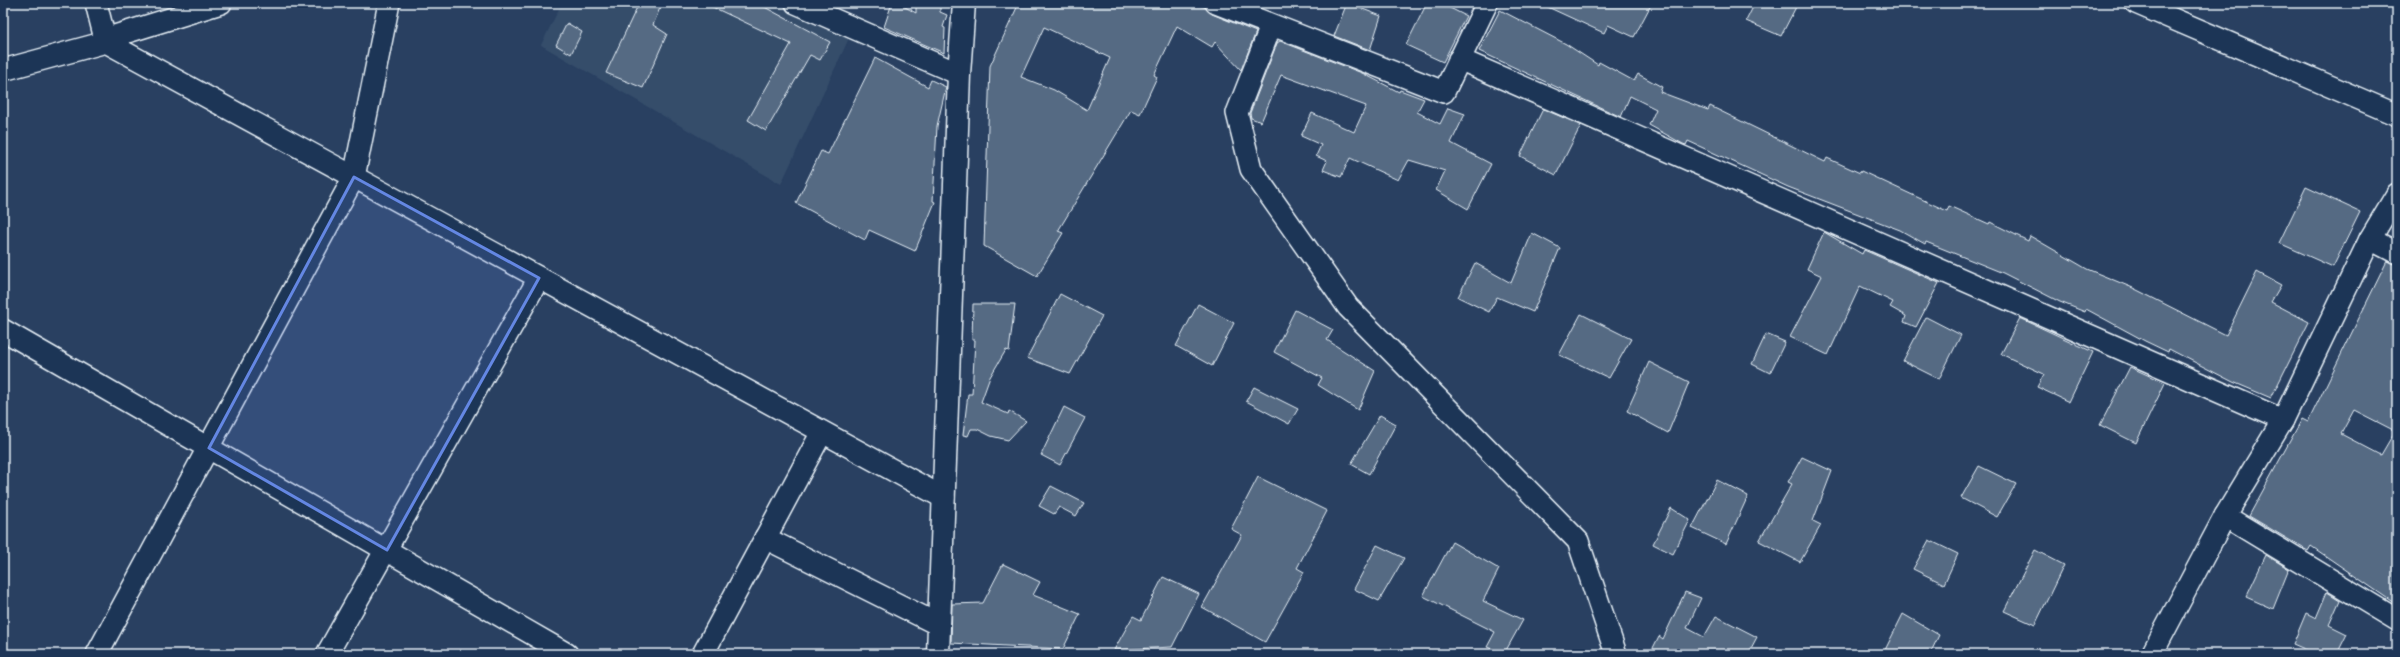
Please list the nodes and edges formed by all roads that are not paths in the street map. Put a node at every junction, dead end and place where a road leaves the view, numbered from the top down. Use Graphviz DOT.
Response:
graph roads {
  1 [pos="96,3"];
  2 [pos="222,3"];
  3 [pos="388,3"];
  4 [pos="796,3"];
  5 [pos="964,3"];
  6 [pos="1216,3"];
  7 [pos="1487,3"];
  8 [pos="2136,3"];
  9 [pos="1271,26"];
  10 [pos="105,40"];
  11 [pos="1459,59"];
  12 [pos="3,70"];
  13 [pos="959,74"];
  14 [pos="2397,115"];
  15 [pos="354,177"];
  16 [pos="2397,194"];
  17 [pos="2370,239"];
  18 [pos="2397,253"];
  19 [pos="539,278"];
  20 [pos="3,330"];
  21 [pos="2283,420"];
  22 [pos="822,432"];
  23 [pos="209,448"];
  24 [pos="944,498"];
  25 [pos="2225,516"];
  26 [pos="765,538"];
  27 [pos="387,550"];
  28 [pos="2397,620"];
  29 [pos="939,625"];
  30 [pos="97,654"];
  31 [pos="327,654"];
  32 [pos="567,654"];
  33 [pos="703,654"];
  34 [pos="938,654"];
  35 [pos="1616,654"];
  36 [pos="2152,654"];
  1 -- 10 [label="street"];
  2 -- 10 [label="street"];
  3 -- 15 [label="street"];
  4 -- 13 [label="street"];
  5 -- 13 [label="street"];
  6 -- 9 [label="street"];
  7 -- 11 [label="street"];
  8 -- 14 [label="street"];
  9 -- 11 [label="street"];
  9 -- 35 [label="street"];
  10 -- 12 [label="street"];
  10 -- 15 [label="street"];
  11 -- 21 [label="street"];
  13 -- 24 [label="street"];
  15 -- 19 [label="street"];
  15 -- 23 [label="street"];
  16 -- 17 [label="street"];
  17 -- 18 [label="street"];
  17 -- 21 [label="street"];
  19 -- 22 [label="street"];
  19 -- 27 [label="street"];
  20 -- 23 [label="street"];
  21 -- 25 [label="street"];
  22 -- 24 [label="street"];
  22 -- 26 [label="street"];
  23 -- 27 [label="street"];
  23 -- 30 [label="street"];
  24 -- 29 [label="street"];
  25 -- 28 [label="street"];
  25 -- 36 [label="street"];
  26 -- 29 [label="street"];
  26 -- 33 [label="street"];
  27 -- 31 [label="street"];
  27 -- 32 [label="street"];
  29 -- 34 [label="street"];
}
